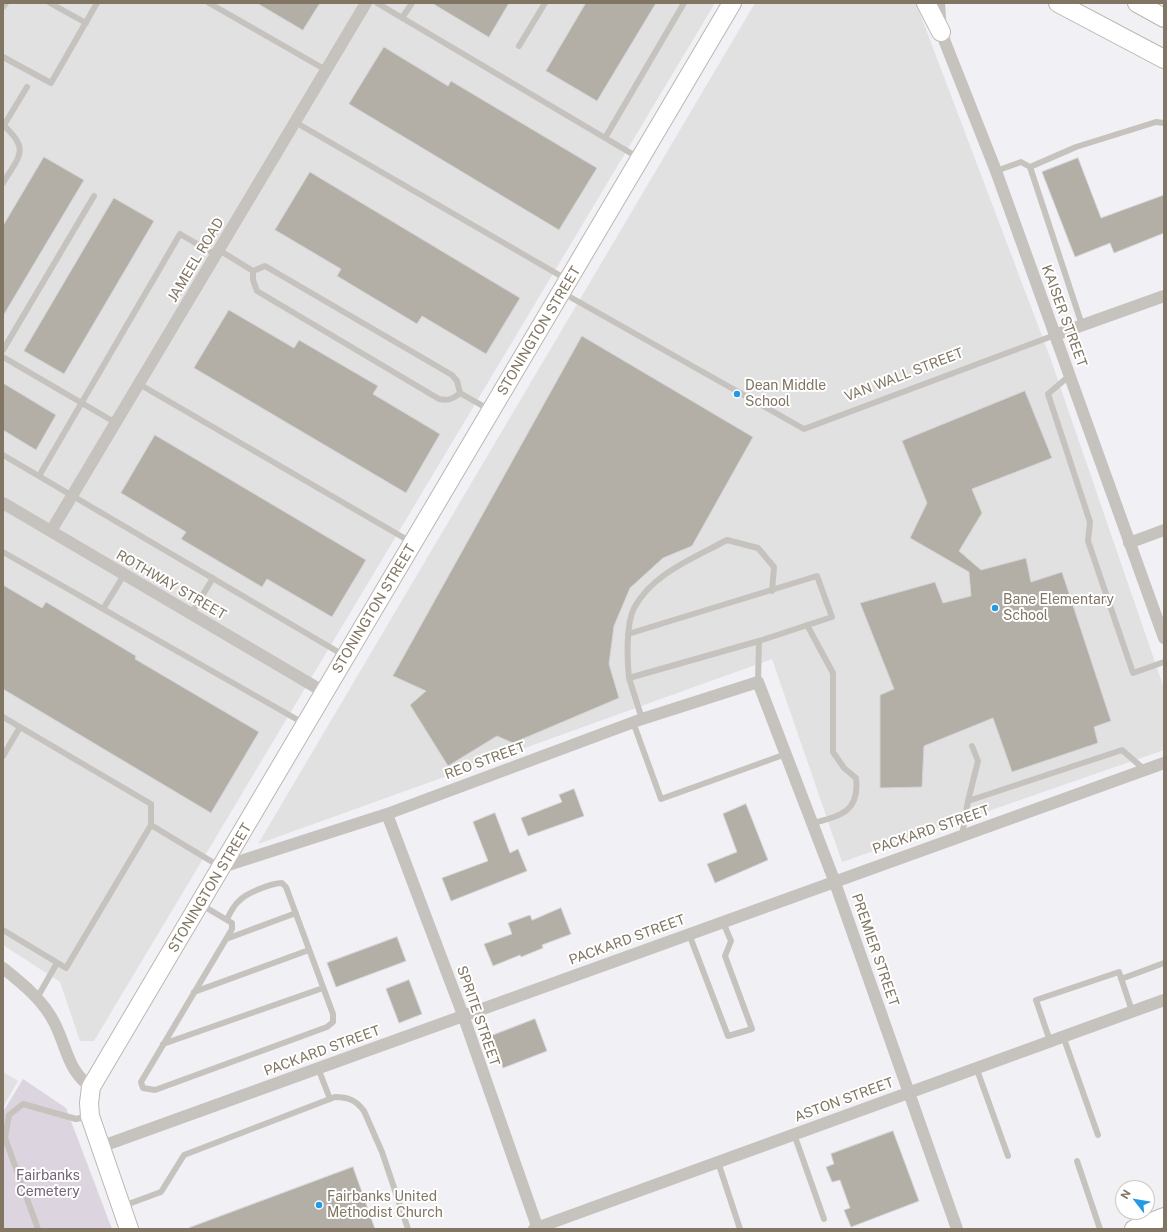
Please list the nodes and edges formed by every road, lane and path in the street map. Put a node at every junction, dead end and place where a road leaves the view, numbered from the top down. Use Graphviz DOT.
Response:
graph roads {
  1 [pos="6,3"];
  2 [pos="50,3"];
  3 [pos="97,3"];
  4 [pos="209,3"];
  5 [pos="366,3"];
  6 [pos="377,3"];
  7 [pos="412,3"];
  8 [pos="545,3"];
  9 [pos="684,3"];
  10 [pos="732,3"];
  11 [pos="926,3"];
  12 [pos="939,3"];
  13 [pos="1058,3"];
  14 [pos="1137,3"];
  15 [pos="3,8"];
  16 [pos="402,18"];
  17 [pos="1164,18"];
  18 [pos="86,23"];
  19 [pos="941,32"];
  20 [pos="519,46"];
  21 [pos="3,57"];
  22 [pos="1164,59"];
  23 [pos="326,70"];
  24 [pos="27,87"];
  25 [pos="295,122"];
  26 [pos="1164,123"];
  27 [pos="3,125"];
  28 [pos="605,138"];
  29 [pos="640,159"];
  30 [pos="1030,167"];
  31 [pos="996,171"];
  32 [pos="3,183"];
  33 [pos="94,196"];
  34 [pos="217,253"];
  35 [pos="253,271"];
  36 [pos="565,287"];
  37 [pos="1164,296"];
  38 [pos="1082,325"];
  39 [pos="1055,335"];
  40 [pos="3,350"];
  41 [pos="3,357"];
  42 [pos="1069,376"];
  43 [pos="139,384"];
  44 [pos="460,393"];
  45 [pos="81,402"];
  46 [pos="491,411"];
  47 [pos="116,423"];
  48 [pos="3,455"];
  49 [pos="39,476"];
  50 [pos="72,496"];
  51 [pos="3,503"];
  52 [pos="1164,530"];
  53 [pos="51,532"];
  54 [pos="1129,542"];
  55 [pos="413,544"];
  56 [pos="3,552"];
  57 [pos="124,575"];
  58 [pos="213,578"];
  59 [pos="772,591"];
  60 [pos="103,609"];
  61 [pos="191,614"];
  62 [pos="808,625"];
  63 [pos="628,634"];
  64 [pos="1164,638"];
  65 [pos="759,641"];
  66 [pos="346,656"];
  67 [pos="1164,662"];
  68 [pos="629,678"];
  69 [pos="758,682"];
  70 [pos="324,692"];
  71 [pos="3,716"];
  72 [pos="638,721"];
  73 [pos="306,725"];
  74 [pos="20,727"];
  75 [pos="972,746"];
  76 [pos="786,754"];
  77 [pos="3,756"];
  78 [pos="1164,763"];
  79 [pos="1145,770"];
  80 [pos="968,801"];
  81 [pos="387,814"];
  82 [pos="813,824"];
  83 [pos="152,825"];
  84 [pos="962,835"];
  85 [pos="222,867"];
  86 [pos="834,880"];
  87 [pos="200,904"];
  88 [pos="296,913"];
  89 [pos="227,919"];
  90 [pos="723,922"];
  91 [pos="3,930"];
  92 [pos="689,934"];
  93 [pos="226,939"];
  94 [pos="309,950"];
  95 [pos="57,963"];
  96 [pos="1164,963"];
  97 [pos="3,968"];
  98 [pos="1121,979"];
  99 [pos="323,988"];
  100 [pos="194,992"];
  101 [pos="37,998"];
  102 [pos="1164,1000"];
  103 [pos="1132,1011"];
  104 [pos="463,1015"];
  105 [pos="1063,1036"];
  106 [pos="1050,1041"];
  107 [pos="163,1044"];
  108 [pos="976,1067"];
  109 [pos="318,1068"];
  110 [pos="91,1087"];
  111 [pos="909,1091"];
  112 [pos="330,1099"];
  113 [pos="90,1116"];
  114 [pos="794,1134"];
  115 [pos="1098,1136"];
  116 [pos="100,1147"];
  117 [pos="1008,1156"];
  118 [pos="1077,1161"];
  119 [pos="718,1162"];
  120 [pos="121,1207"];
  121 [pos="1164,1217"];
  122 [pos="824,1219"];
  123 [pos="38,1229"];
  124 [pos="129,1229"];
  125 [pos="408,1229"];
  126 [pos="537,1229"];
  127 [pos="740,1229"];
  128 [pos="957,1229"];
  129 [pos="1100,1229"];
  130 [pos="1134,1229"];
  1 -- 15 [label="lane"];
  2 -- 18 [label="lane"];
  3 -- 18 [label="lane"];
  4 -- 23 [label="lane"];
  5 -- 23 [label="street, JAMEEL ROAD"];
  6 -- 16 [label="lane"];
  7 -- 16 [label="lane"];
  8 -- 20 [label="lane"];
  9 -- 28 [label="lane"];
  10 -- 29 [label="street, STONINGTON STREET"];
  11 -- 19 [label="street"];
  12 -- 19 [label="street, KAISER STREET"];
  13 -- 22 [label="street"];
  14 -- 17 [label="street"];
  16 -- 28 [label="lane"];
  18 -- 21 [label="lane"];
  19 -- 31 [label="street, KAISER STREET"];
  23 -- 25 [label="street, JAMEEL ROAD"];
  24 -- 27 [label="lane"];
  25 -- 34 [label="street, JAMEEL ROAD"];
  25 -- 36 [label="lane"];
  26 -- 30 [label="lane"];
  27 -- 32 [label="lane"];
  28 -- 29 [label="lane"];
  29 -- 36 [label="street, STONINGTON STREET"];
  30 -- 31 [label="lane"];
  30 -- 38 [label="lane"];
  31 -- 39 [label="street, KAISER STREET"];
  33 -- 40 [label="lane"];
  34 -- 35 [label="lane"];
  34 -- 43 [label="street, JAMEEL ROAD"];
  34 -- 45 [label="lane"];
  35 -- 44 [label="lane"];
  35 -- 44 [label="lane"];
  36 -- 39 [label="lane, VAN WALL STREET"];
  36 -- 46 [label="street, STONINGTON STREET"];
  37 -- 38 [label="street, VAN WALL STREET"];
  38 -- 39 [label="street, VAN WALL STREET"];
  39 -- 42 [label="street, KAISER STREET"];
  41 -- 45 [label="lane"];
  42 -- 54 [label="street, KAISER STREET"];
  42 -- 67 [label="lane"];
  43 -- 47 [label="street, JAMEEL ROAD"];
  43 -- 55 [label="lane"];
  44 -- 46 [label="lane"];
  45 -- 47 [label="lane"];
  45 -- 49 [label="lane"];
  46 -- 55 [label="street, STONINGTON STREET"];
  47 -- 50 [label="street, JAMEEL ROAD"];
  48 -- 49 [label="lane"];
  49 -- 50 [label="lane"];
  50 -- 53 [label="street, JAMEEL ROAD"];
  50 -- 58 [label="lane"];
  51 -- 53 [label="street, ROTHWAY STREET"];
  52 -- 54 [label="street"];
  53 -- 57 [label="street, ROTHWAY STREET"];
  54 -- 64 [label="street, KAISER STREET"];
  55 -- 66 [label="street, STONINGTON STREET"];
  56 -- 60 [label="lane"];
  57 -- 60 [label="lane"];
  57 -- 61 [label="street, ROTHWAY STREET"];
  58 -- 61 [label="lane"];
  58 -- 66 [label="lane"];
  59 -- 62 [label="lane"];
  59 -- 63 [label="lane"];
  59 -- 63 [label="lane"];
  60 -- 73 [label="lane"];
  61 -- 70 [label="street, ROTHWAY STREET"];
  62 -- 65 [label="lane"];
  62 -- 82 [label="lane"];
  63 -- 68 [label="lane"];
  65 -- 68 [label="lane"];
  65 -- 69 [label="lane"];
  66 -- 70 [label="street, STONINGTON STREET"];
  68 -- 72 [label="lane"];
  69 -- 72 [label="street, REO STREET"];
  69 -- 76 [label="street, PREMIER STREET"];
  70 -- 73 [label="street, STONINGTON STREET"];
  71 -- 74 [label="lane"];
  72 -- 76 [label="lane"];
  72 -- 81 [label="street, REO STREET"];
  73 -- 85 [label="street, STONINGTON STREET"];
  74 -- 77 [label="lane"];
  74 -- 83 [label="lane"];
  75 -- 80 [label="lane"];
  76 -- 82 [label="street, PREMIER STREET"];
  78 -- 79 [label="street, PACKARD STREET"];
  79 -- 80 [label="lane"];
  79 -- 84 [label="street, PACKARD STREET"];
  80 -- 84 [label="lane"];
  81 -- 85 [label="street, REO STREET"];
  81 -- 104 [label="street, SPRITE STREET"];
  82 -- 86 [label="street, PREMIER STREET"];
  83 -- 85 [label="lane"];
  83 -- 95 [label="lane"];
  84 -- 86 [label="street, PACKARD STREET"];
  85 -- 87 [label="street, STONINGTON STREET"];
  86 -- 90 [label="street, PACKARD STREET"];
  86 -- 111 [label="street, PREMIER STREET"];
  87 -- 89 [label="lane"];
  87 -- 110 [label="street, STONINGTON STREET"];
  88 -- 89 [label="lane"];
  88 -- 93 [label="lane"];
  88 -- 94 [label="lane"];
  89 -- 93 [label="lane"];
  90 -- 92 [label="street, PACKARD STREET"];
  90 -- 92 [label="lane"];
  91 -- 95 [label="lane"];
  92 -- 104 [label="street, PACKARD STREET"];
  93 -- 100 [label="lane"];
  94 -- 99 [label="lane"];
  94 -- 100 [label="lane"];
  95 -- 101 [label="lane"];
  96 -- 98 [label="lane"];
  97 -- 101 [label="street"];
  98 -- 103 [label="lane"];
  98 -- 106 [label="lane"];
  99 -- 107 [label="lane"];
  99 -- 107 [label="lane"];
  100 -- 107 [label="lane"];
  101 -- 110 [label="street"];
  102 -- 103 [label="street, ASTON STREET"];
  103 -- 105 [label="street, ASTON STREET"];
  104 -- 109 [label="street, PACKARD STREET"];
  104 -- 126 [label="street, SPRITE STREET"];
  105 -- 106 [label="street, ASTON STREET"];
  105 -- 115 [label="lane"];
  106 -- 108 [label="street, ASTON STREET"];
  108 -- 111 [label="street, ASTON STREET"];
  108 -- 117 [label="lane"];
  109 -- 112 [label="lane"];
  109 -- 116 [label="street, PACKARD STREET"];
  110 -- 113 [label="street, STONINGTON STREET"];
  111 -- 114 [label="street, ASTON STREET"];
  111 -- 128 [label="street, PREMIER STREET"];
  112 -- 120 [label="lane"];
  112 -- 125 [label="lane"];
  113 -- 116 [label="street, STONINGTON STREET"];
  113 -- 123 [label="lane"];
  114 -- 119 [label="street, ASTON STREET"];
  114 -- 122 [label="lane"];
  116 -- 120 [label="street, STONINGTON STREET"];
  118 -- 129 [label="lane"];
  119 -- 126 [label="street, ASTON STREET"];
  119 -- 127 [label="lane"];
  120 -- 124 [label="street, STONINGTON STREET"];
  121 -- 130 [label="street"];
}
